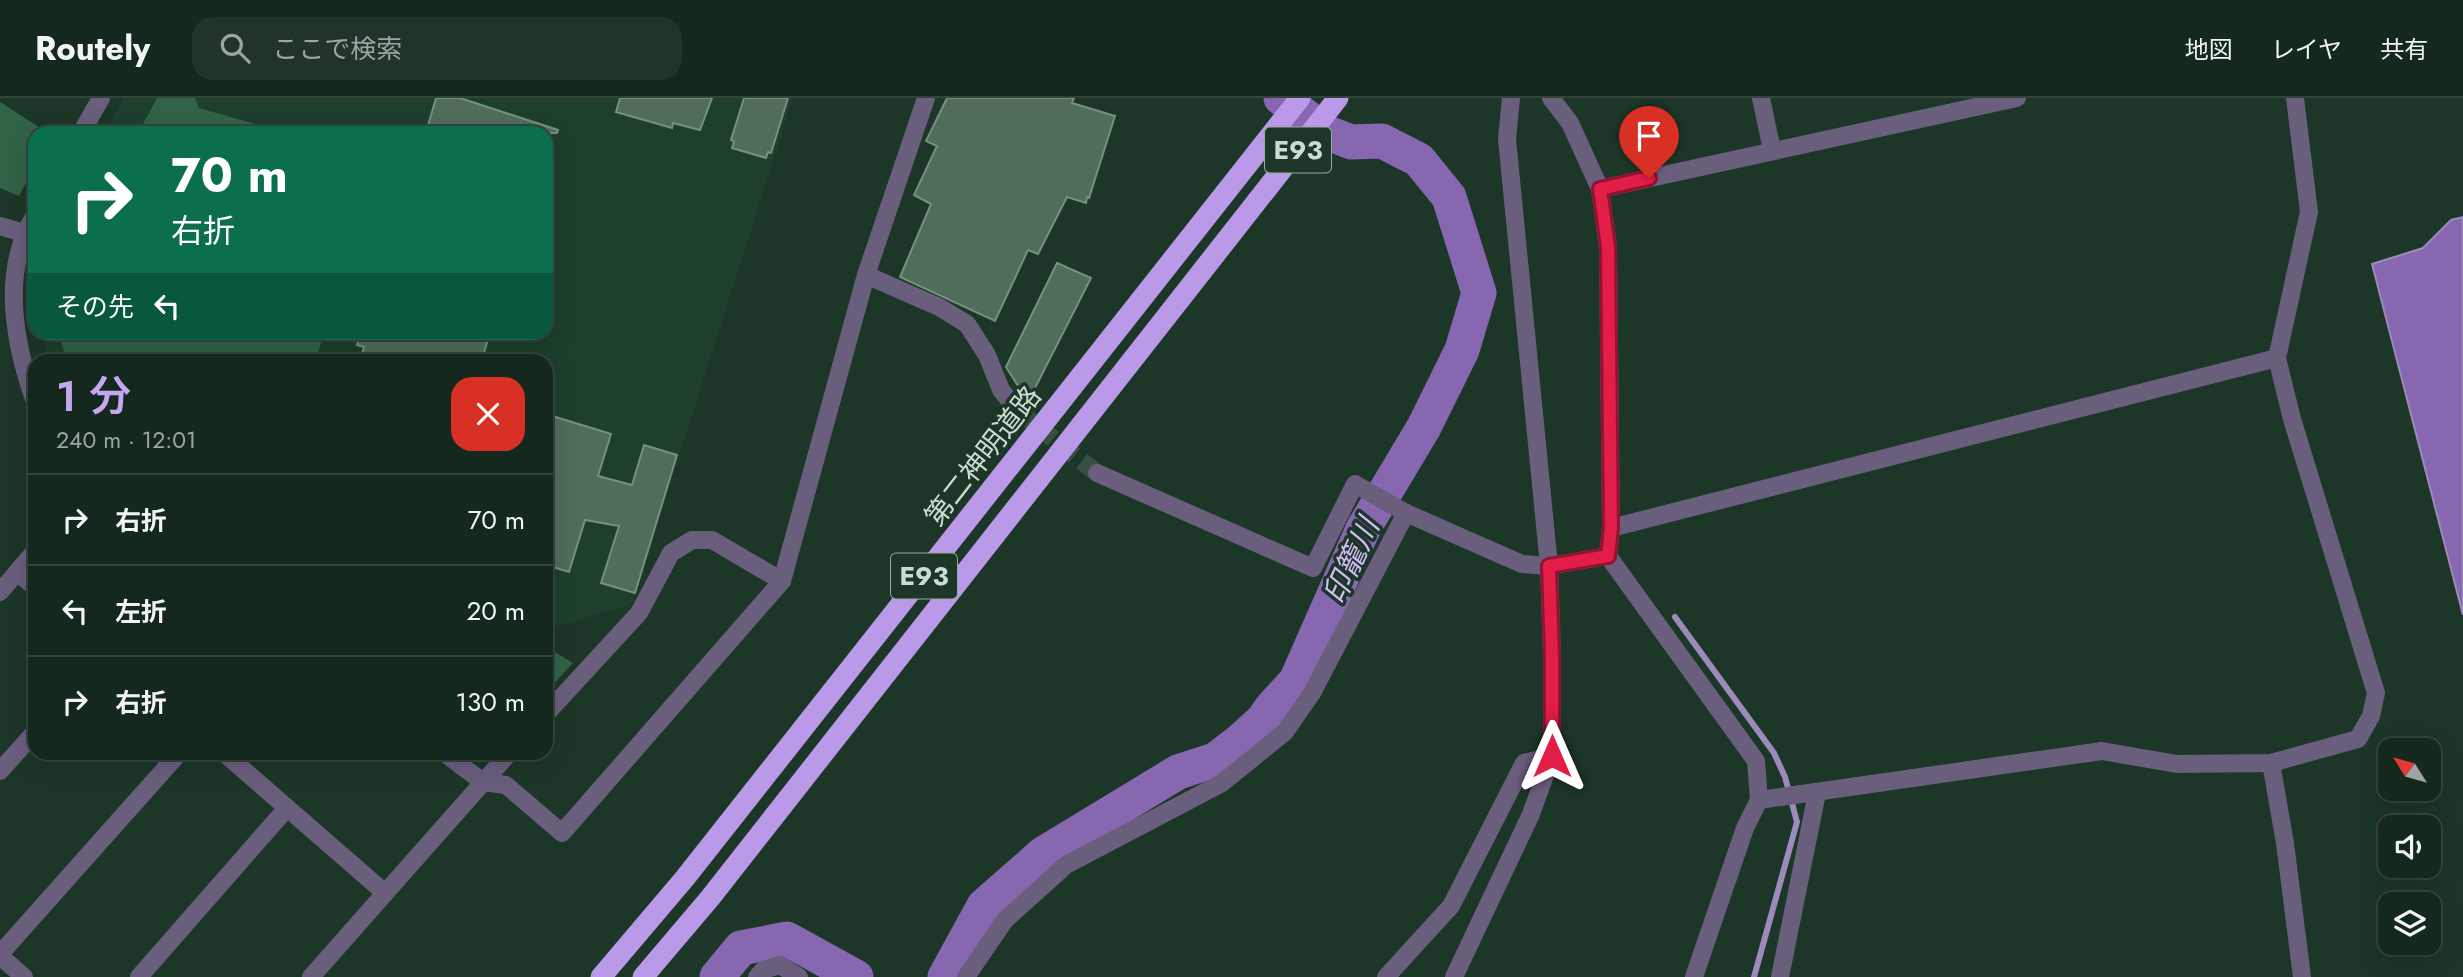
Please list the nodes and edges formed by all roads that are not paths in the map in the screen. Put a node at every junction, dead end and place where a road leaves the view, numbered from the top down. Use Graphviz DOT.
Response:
graph roads {
  1 [pos="101,98"];
  2 [pos="926,98"];
  3 [pos="1300,98"];
  4 [pos="1338,98"];
  5 [pos="1511,98"];
  6 [pos="1551,98"];
  7 [pos="1761,98"];
  8 [pos="2017,98"];
  9 [pos="2295,98"];
  10 [pos="85,126"];
  11 [pos="1772,150"];
  12 [pos="1600,189"];
  13 [pos="0,226"];
  14 [pos="28,226"];
  15 [pos="24,233"];
  16 [pos="866,275"];
  17 [pos="2277,358"];
  18 [pos="28,382"];
  19 [pos="1017,411"];
  20 [pos="1097,473"];
  21 [pos="1406,513"];
  22 [pos="1611,528"];
  23 [pos="1608,556"];
  24 [pos="28,560"];
  25 [pos="1549,566"];
  26 [pos="18,572"];
  27 [pos="28,581"];
  28 [pos="782,581"];
  29 [pos="0,592"];
  30 [pos="553,706"];
  31 [pos="28,740"];
  32 [pos="1552,756"];
  33 [pos="173,760"];
  34 [pos="232,760"];
  35 [pos="454,760"];
  36 [pos="503,760"];
  37 [pos="2271,763"];
  38 [pos="0,771"];
  39 [pos="483,782"];
  40 [pos="1818,793"];
  41 [pos="1759,800"];
  42 [pos="288,808"];
  43 [pos="386,893"];
  44 [pos="0,955"];
  45 [pos="24,977"];
  46 [pos="139,977"];
  47 [pos="311,977"];
  48 [pos="601,977"];
  49 [pos="643,977"];
  50 [pos="757,977"];
  51 [pos="799,977"];
  52 [pos="966,977"];
  53 [pos="1386,977"];
  54 [pos="1454,977"];
  55 [pos="1694,977"];
  56 [pos="1780,977"];
  57 [pos="2302,977"];
  1 -- 10 [label="street"];
  2 -- 16 [label="street"];
  3 -- 48 [label="highway, 第二神明道路 / E93"];
  4 -- 49 [label="highway, 第二神明道路 / E93"];
  5 -- 25 [label="street"];
  6 -- 12 [label="street"];
  7 -- 11 [label="street"];
  8 -- 11 [label="street"];
  9 -- 17 [label="street"];
  11 -- 12 [label="street"];
  12 -- 22 [label="street"];
  13 -- 15 [label="street"];
  14 -- 15 [label="street"];
  15 -- 18 [label="street"];
  16 -- 19 [label="street"];
  16 -- 28 [label="street"];
  17 -- 22 [label="street"];
  17 -- 37 [label="street"];
  20 -- 21 [label="street"];
  21 -- 25 [label="street"];
  21 -- 52 [label="street"];
  22 -- 23 [label="street"];
  23 -- 25 [label="street"];
  23 -- 41 [label="street"];
  24 -- 26 [label="street"];
  25 -- 32 [label="street"];
  26 -- 27 [label="street"];
  26 -- 29 [label="street"];
  28 -- 30 [label="street"];
  28 -- 39 [label="street"];
  31 -- 38 [label="street"];
  32 -- 53 [label="street"];
  32 -- 54 [label="street"];
  33 -- 44 [label="street"];
  34 -- 42 [label="street"];
  35 -- 39 [label="street"];
  36 -- 39 [label="street"];
  37 -- 40 [label="street"];
  37 -- 57 [label="street"];
  39 -- 43 [label="street"];
  40 -- 41 [label="street"];
  40 -- 56 [label="street"];
  41 -- 55 [label="street"];
  42 -- 43 [label="street"];
  42 -- 46 [label="street"];
  43 -- 47 [label="street"];
  44 -- 45 [label="street"];
  50 -- 51 [label="street"];
}
